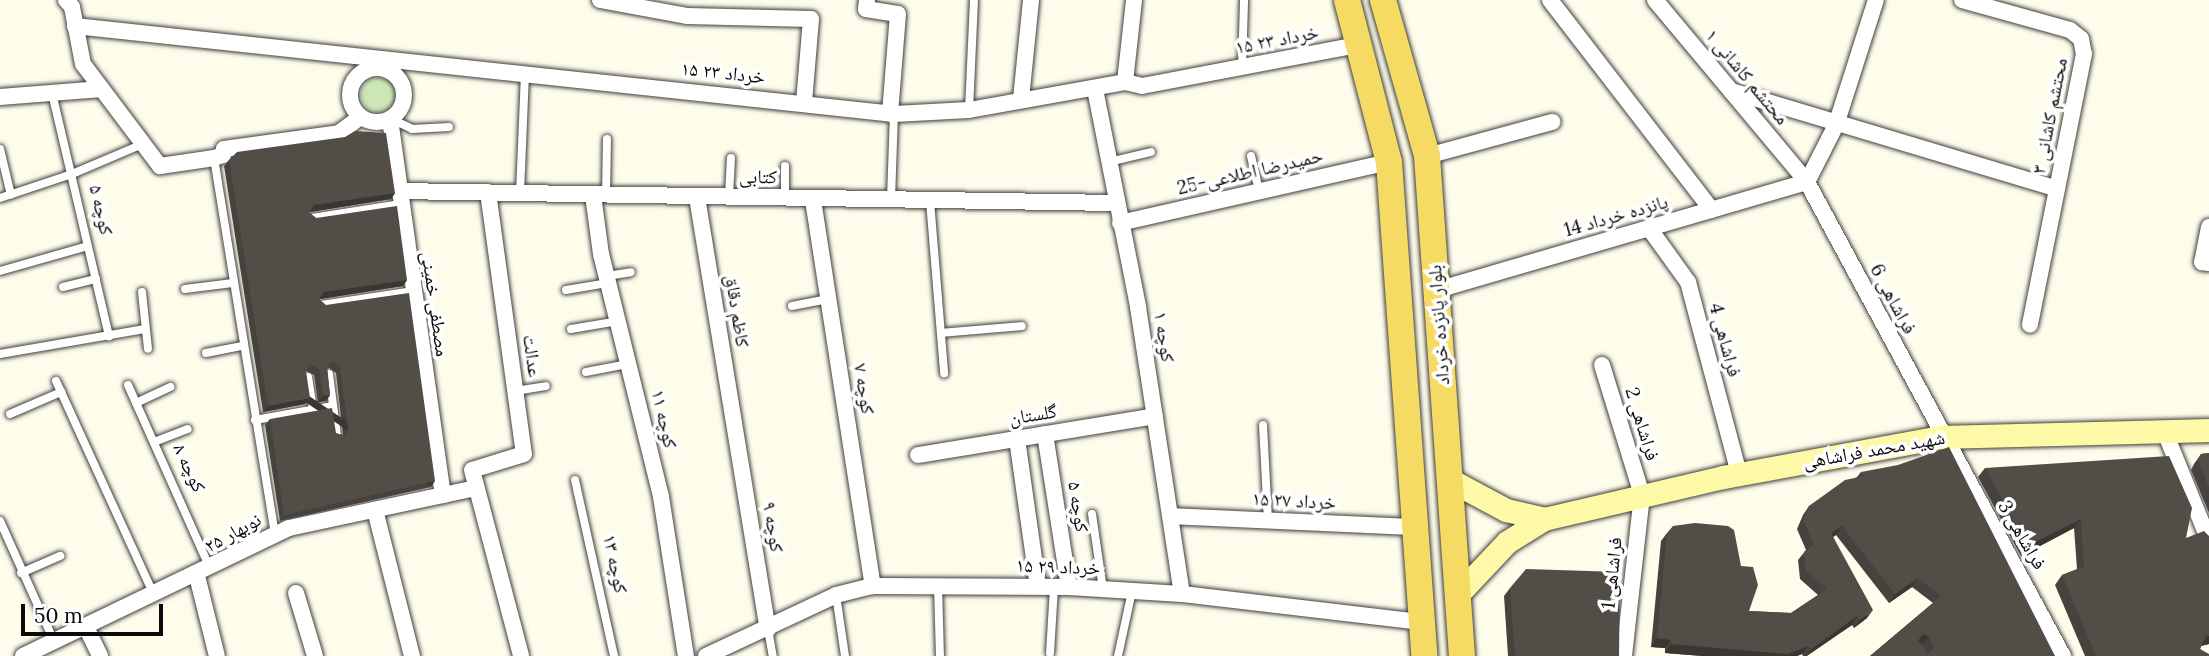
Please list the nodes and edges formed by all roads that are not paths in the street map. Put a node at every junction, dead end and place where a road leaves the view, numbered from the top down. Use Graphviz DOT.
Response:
graph roads {
  1 [pos="66,0"];
  2 [pos="600,0"];
  3 [pos="867,0"];
  4 [pos="974,0"];
  5 [pos="1031,0"];
  6 [pos="1134,0"];
  7 [pos="1244,0"];
  8 [pos="1347,0"];
  9 [pos="1383,0"];
  10 [pos="1550,0"];
  11 [pos="1654,0"];
  12 [pos="1876,0"];
  13 [pos="1962,0"];
  14 [pos="75,26"];
  15 [pos="1362,44"];
  16 [pos="378,64"];
  17 [pos="1242,69"];
  18 [pos="525,72"];
  19 [pos="1125,82"];
  20 [pos="102,89"];
  21 [pos="1095,89"];
  22 [pos="1731,91"];
  23 [pos="52,93"];
  24 [pos="0,97"];
  25 [pos="1021,99"];
  26 [pos="804,103"];
  27 [pos="969,110"];
  28 [pos="892,114"];
  29 [pos="360,117"];
  30 [pos="390,119"];
  31 [pos="1552,122"];
  32 [pos="1836,125"];
  33 [pos="449,127"];
  34 [pos="607,139"];
  35 [pos="145,143"];
  36 [pos="0,149"];
  37 [pos="1151,152"];
  38 [pos="1251,156"];
  39 [pos="1427,156"];
  40 [pos="214,158"];
  41 [pos="731,158"];
  42 [pos="1108,162"];
  43 [pos="1389,162"];
  44 [pos="785,166"];
  45 [pos="72,174"];
  46 [pos="1807,182"];
  47 [pos="2057,189"];
  48 [pos="488,192"];
  49 [pos="520,192"];
  50 [pos="1259,192"];
  51 [pos="11,195"];
  52 [pos="599,195"];
  53 [pos="399,197"];
  54 [pos="696,197"];
  55 [pos="0,198"];
  56 [pos="729,198"];
  57 [pos="785,199"];
  58 [pos="813,200"];
  59 [pos="891,200"];
  60 [pos="930,201"];
  61 [pos="1116,203"];
  62 [pos="1712,210"];
  63 [pos="310,218"];
  64 [pos="1120,223"];
  65 [pos="2209,227"];
  66 [pos="1648,228"];
  67 [pos="88,246"];
  68 [pos="2206,262"];
  69 [pos="0,271"];
  70 [pos="631,272"];
  71 [pos="96,279"];
  72 [pos="608,279"];
  73 [pos="233,283"];
  74 [pos="63,287"];
  75 [pos="186,289"];
  76 [pos="566,290"];
  77 [pos="1437,290"];
  78 [pos="412,291"];
  79 [pos="142,292"];
  80 [pos="829,299"];
  81 [pos="321,305"];
  82 [pos="792,306"];
  83 [pos="619,321"];
  84 [pos="2030,325"];
  85 [pos="1022,326"];
  86 [pos="145,329"];
  87 [pos="571,329"];
  88 [pos="941,334"];
  89 [pos="109,336"];
  90 [pos="242,346"];
  91 [pos="148,349"];
  92 [pos="206,352"];
  93 [pos="0,354"];
  94 [pos="629,363"];
  95 [pos="1602,365"];
  96 [pos="586,372"];
  97 [pos="944,373"];
  98 [pos="328,374"];
  99 [pos="308,377"];
  100 [pos="56,381"];
  101 [pos="128,385"];
  102 [pos="546,386"];
  103 [pos="171,387"];
  104 [pos="61,391"];
  105 [pos="515,391"];
  106 [pos="136,403"];
  107 [pos="333,406"];
  108 [pos="313,410"];
  109 [pos="10,414"];
  110 [pos="1155,416"];
  111 [pos="255,421"];
  112 [pos="1263,425"];
  113 [pos="188,429"];
  114 [pos="2164,430"];
  115 [pos="2209,430"];
  116 [pos="735,432"];
  117 [pos="1045,434"];
  118 [pos="337,436"];
  119 [pos="1942,437"];
  120 [pos="1017,439"];
  121 [pos="154,442"];
  122 [pos="918,455"];
  123 [pos="1739,474"];
  124 [pos="575,480"];
  125 [pos="1450,480"];
  126 [pos="476,488"];
  127 [pos="443,495"];
  128 [pos="1642,495"];
  129 [pos="374,510"];
  130 [pos="1092,514"];
  131 [pos="1171,516"];
  132 [pos="1544,519"];
  133 [pos="0,520"];
  134 [pos="1268,522"];
  135 [pos="1415,527"];
  136 [pos="275,534"];
  137 [pos="2209,541"];
  138 [pos="60,556"];
  139 [pos="21,573"];
  140 [pos="204,573"];
  141 [pos="873,586"];
  142 [pos="938,586"];
  143 [pos="1054,587"];
  144 [pos="1103,590"];
  145 [pos="1132,591"];
  146 [pos="296,593"];
  147 [pos="1182,594"];
  148 [pos="1458,594"];
  149 [pos="155,595"];
  150 [pos="836,595"];
  151 [pos="1422,622"];
  152 [pos="86,627"];
  153 [pos="768,629"];
  154 [pos="54,641"];
  155 [pos="410,651"];
  156 [pos="1050,653"];
  157 [pos="23,656"];
  158 [pos="100,656"];
  159 [pos="217,656"];
  160 [pos="315,656"];
  161 [pos="521,656"];
  162 [pos="614,656"];
  163 [pos="686,656"];
  164 [pos="706,656"];
  165 [pos="773,656"];
  166 [pos="845,656"];
  167 [pos="940,656"];
  168 [pos="1118,656"];
  169 [pos="1424,656"];
  170 [pos="1462,656"];
  171 [pos="1624,656"];
  172 [pos="2063,656"];
  1 -- 14 [label="street"];
  2 -- 26 [label="street"];
  3 -- 28 [label="street"];
  4 -- 27 [label="lane"];
  5 -- 25 [label="street"];
  6 -- 19 [label="street"];
  7 -- 17 [label="lane"];
  8 -- 15 [label="main road, بلوار پانزده خرداد"];
  9 -- 39 [label="main road, بلوار پانزده خرداد"];
  10 -- 62 [label="street"];
  11 -- 22 [label="street, محتشم کاشانی ۱"];
  12 -- 32 [label="street"];
  13 -- 47 [label="street, محتشم کاشانی ۳"];
  14 -- 16 [label="street, ۱۵ خرداد ۲۳"];
  14 -- 20 [label="street"];
  15 -- 17 [label="street, ۱۵ خرداد ۲۳"];
  15 -- 43 [label="main road, بلوار پانزده خرداد"];
  16 -- 18 [label="street, ۱۵ خرداد ۲۳"];
  16 -- 29 [label="street"];
  16 -- 30 [label="street"];
  17 -- 19 [label="street, ۱۵ خرداد ۲۳"];
  18 -- 26 [label="street, ۱۵ خرداد ۲۳"];
  18 -- 49 [label="lane"];
  19 -- 21 [label="street, ۱۵ خرداد ۲۳"];
  20 -- 23 [label="street"];
  20 -- 35 [label="street"];
  21 -- 25 [label="street, ۱۵ خرداد ۲۳"];
  21 -- 42 [label="street, کوچه ۱"];
  22 -- 32 [label="street"];
  22 -- 46 [label="street, محتشم کاشانی ۱"];
  23 -- 24 [label="street"];
  23 -- 45 [label="lane, کوچه ۵"];
  25 -- 27 [label="street, ۱۵ خرداد ۲۳"];
  26 -- 28 [label="street, ۱۵ خرداد ۲۳"];
  27 -- 28 [label="street, ۱۵ خرداد ۲۳"];
  28 -- 59 [label="lane"];
  29 -- 30 [label="street"];
  29 -- 40 [label="street"];
  30 -- 33 [label="lane"];
  30 -- 53 [label="street, مصطفی خمینی"];
  31 -- 39 [label="street"];
  32 -- 46 [label="street"];
  32 -- 47 [label="street"];
  34 -- 52 [label="lane"];
  35 -- 40 [label="street"];
  35 -- 45 [label="lane"];
  36 -- 51 [label="lane"];
  37 -- 42 [label="lane"];
  38 -- 50 [label="lane"];
  39 -- 77 [label="main road, بلوار پانزده خرداد"];
  40 -- 73 [label="lane"];
  41 -- 56 [label="lane"];
  42 -- 61 [label="street, کوچه ۱"];
  43 -- 50 [label="street, حمیدرضا اطلاعی-25"];
  43 -- 135 [label="main road, بلوار پانزده خرداد"];
  44 -- 57 [label="lane"];
  45 -- 51 [label="lane"];
  45 -- 67 [label="lane, کوچه ۵"];
  46 -- 62 [label="street, پانزده خرداد 14"];
  46 -- 119 [label="street, فراشاهی 6"];
  47 -- 84 [label="street, محتشم کاشانی ۳"];
  48 -- 49 [label="street, کتابی"];
  48 -- 53 [label="street, کتابی"];
  48 -- 105 [label="street, عدالت"];
  49 -- 52 [label="street, کتابی"];
  50 -- 64 [label="street, حمیدرضا اطلاعی-25"];
  51 -- 55 [label="lane"];
  52 -- 54 [label="street, کتابی"];
  52 -- 72 [label="street, کوچه ۱۱"];
  53 -- 63 [label="lane"];
  53 -- 78 [label="street, مصطفی خمینی"];
  54 -- 56 [label="street, کتابی"];
  54 -- 116 [label="street, کاظم دقاق"];
  56 -- 57 [label="street, کتابی"];
  57 -- 58 [label="street, کتابی"];
  58 -- 59 [label="street, کتابی"];
  58 -- 80 [label="street, کوچه ۷"];
  59 -- 60 [label="street, کتابی"];
  60 -- 61 [label="street, کتابی"];
  60 -- 88 [label="lane"];
  61 -- 64 [label="street, کوچه ۱"];
  62 -- 66 [label="street, پانزده خرداد 14"];
  64 -- 110 [label="street, کوچه ۱"];
  65 -- 68 [label="street"];
  66 -- 77 [label="street, پانزده خرداد 14"];
  66 -- 123 [label="street, فراشاهی 4"];
  67 -- 69 [label="lane"];
  67 -- 71 [label="lane, کوچه ۵"];
  70 -- 72 [label="lane"];
  71 -- 74 [label="lane"];
  71 -- 89 [label="lane, کوچه ۵"];
  72 -- 76 [label="lane"];
  72 -- 83 [label="street, کوچه ۱۱"];
  73 -- 75 [label="lane"];
  73 -- 90 [label="lane"];
  77 -- 125 [label="main road, بلوار پانزده خرداد"];
  78 -- 81 [label="lane"];
  78 -- 127 [label="street, مصطفی خمینی"];
  79 -- 86 [label="lane"];
  80 -- 82 [label="lane"];
  80 -- 141 [label="street, کوچه ۷"];
  83 -- 87 [label="lane"];
  83 -- 94 [label="street, کوچه ۱۱"];
  85 -- 88 [label="lane"];
  86 -- 89 [label="lane"];
  86 -- 91 [label="lane"];
  88 -- 97 [label="lane"];
  89 -- 93 [label="lane"];
  90 -- 92 [label="lane"];
  90 -- 111 [label="lane"];
  94 -- 96 [label="lane"];
  94 -- 163 [label="street, کوچه ۱۱"];
  95 -- 128 [label="street, فراشاهی 2"];
  98 -- 107 [label="lane"];
  99 -- 108 [label="lane"];
  100 -- 104 [label="lane"];
  101 -- 106 [label="lane, کوچه ۸"];
  102 -- 105 [label="lane"];
  103 -- 106 [label="lane"];
  104 -- 109 [label="lane"];
  104 -- 149 [label="lane"];
  105 -- 126 [label="street, عدالت"];
  106 -- 121 [label="lane, کوچه ۸"];
  107 -- 108 [label="lane"];
  107 -- 118 [label="lane"];
  108 -- 111 [label="lane"];
  110 -- 117 [label="street, گلستان"];
  110 -- 131 [label="street, کوچه ۱"];
  111 -- 136 [label="lane"];
  112 -- 134 [label="lane"];
  113 -- 121 [label="lane"];
  114 -- 115 [label="main road, شهید محمد فراشاهی"];
  114 -- 119 [label="main road, شهید محمد فراشاهی"];
  114 -- 137 [label="street"];
  116 -- 153 [label="street, کوچه ۹"];
  117 -- 120 [label="street, گلستان"];
  117 -- 143 [label="street, کوچه ۵"];
  119 -- 123 [label="main road, شهید محمد فراشاهی"];
  119 -- 172 [label="street, فراشاهی 3"];
  120 -- 122 [label="street, گلستان"];
  120 -- 143 [label="street"];
  121 -- 140 [label="lane, کوچه ۸"];
  123 -- 128 [label="main road, شهید محمد فراشاهی"];
  124 -- 162 [label="lane, کوچه ۱۳"];
  125 -- 132 [label="main road"];
  125 -- 148 [label="main road, بلوار پانزده خرداد"];
  126 -- 127 [label="street, نوبهار ۲۵"];
  126 -- 161 [label="street"];
  127 -- 129 [label="street, نوبهار ۲۵"];
  128 -- 132 [label="main road, شهید محمد فراشاهی"];
  128 -- 171 [label="street, فراشاهی 1"];
  129 -- 136 [label="street, نوبهار ۲۵"];
  129 -- 155 [label="street"];
  130 -- 144 [label="lane"];
  131 -- 134 [label="street, ۱۵ خرداد ۲۷"];
  131 -- 147 [label="street, کوچه ۱"];
  132 -- 148 [label="main road"];
  133 -- 139 [label="lane"];
  134 -- 135 [label="street, ۱۵ خرداد ۲۷"];
  135 -- 151 [label="main road, بلوار پانزده خرداد"];
  136 -- 140 [label="street, نوبهار ۲۵"];
  138 -- 139 [label="lane"];
  139 -- 154 [label="lane"];
  140 -- 149 [label="street, نوبهار ۲۵"];
  140 -- 159 [label="street"];
  141 -- 142 [label="street, ۱۵ خرداد ۲۹"];
  141 -- 150 [label="street, ۱۵ خرداد ۲۹"];
  142 -- 143 [label="street, ۱۵ خرداد ۲۹"];
  142 -- 167 [label="lane"];
  143 -- 144 [label="street, ۱۵ خرداد ۲۹"];
  143 -- 156 [label="lane"];
  144 -- 145 [label="street, ۱۵ خرداد ۲۹"];
  145 -- 147 [label="street, ۱۵ خرداد ۲۹"];
  145 -- 168 [label="lane"];
  146 -- 160 [label="street"];
  147 -- 151 [label="street, ۱۵ خرداد ۲۹"];
  148 -- 170 [label="main road, بلوار پانزده خرداد"];
  149 -- 152 [label="street, نوبهار ۲۵"];
  150 -- 153 [label="street, ۱۵ خرداد ۲۹"];
  150 -- 166 [label="lane"];
  151 -- 169 [label="main road, بلوار پانزده خرداد"];
  152 -- 154 [label="street, نوبهار ۲۵"];
  152 -- 158 [label="street"];
  153 -- 164 [label="street, ۱۵ خرداد ۲۹"];
  153 -- 165 [label="lane"];
  154 -- 157 [label="street, نوبهار ۲۵"];
}
